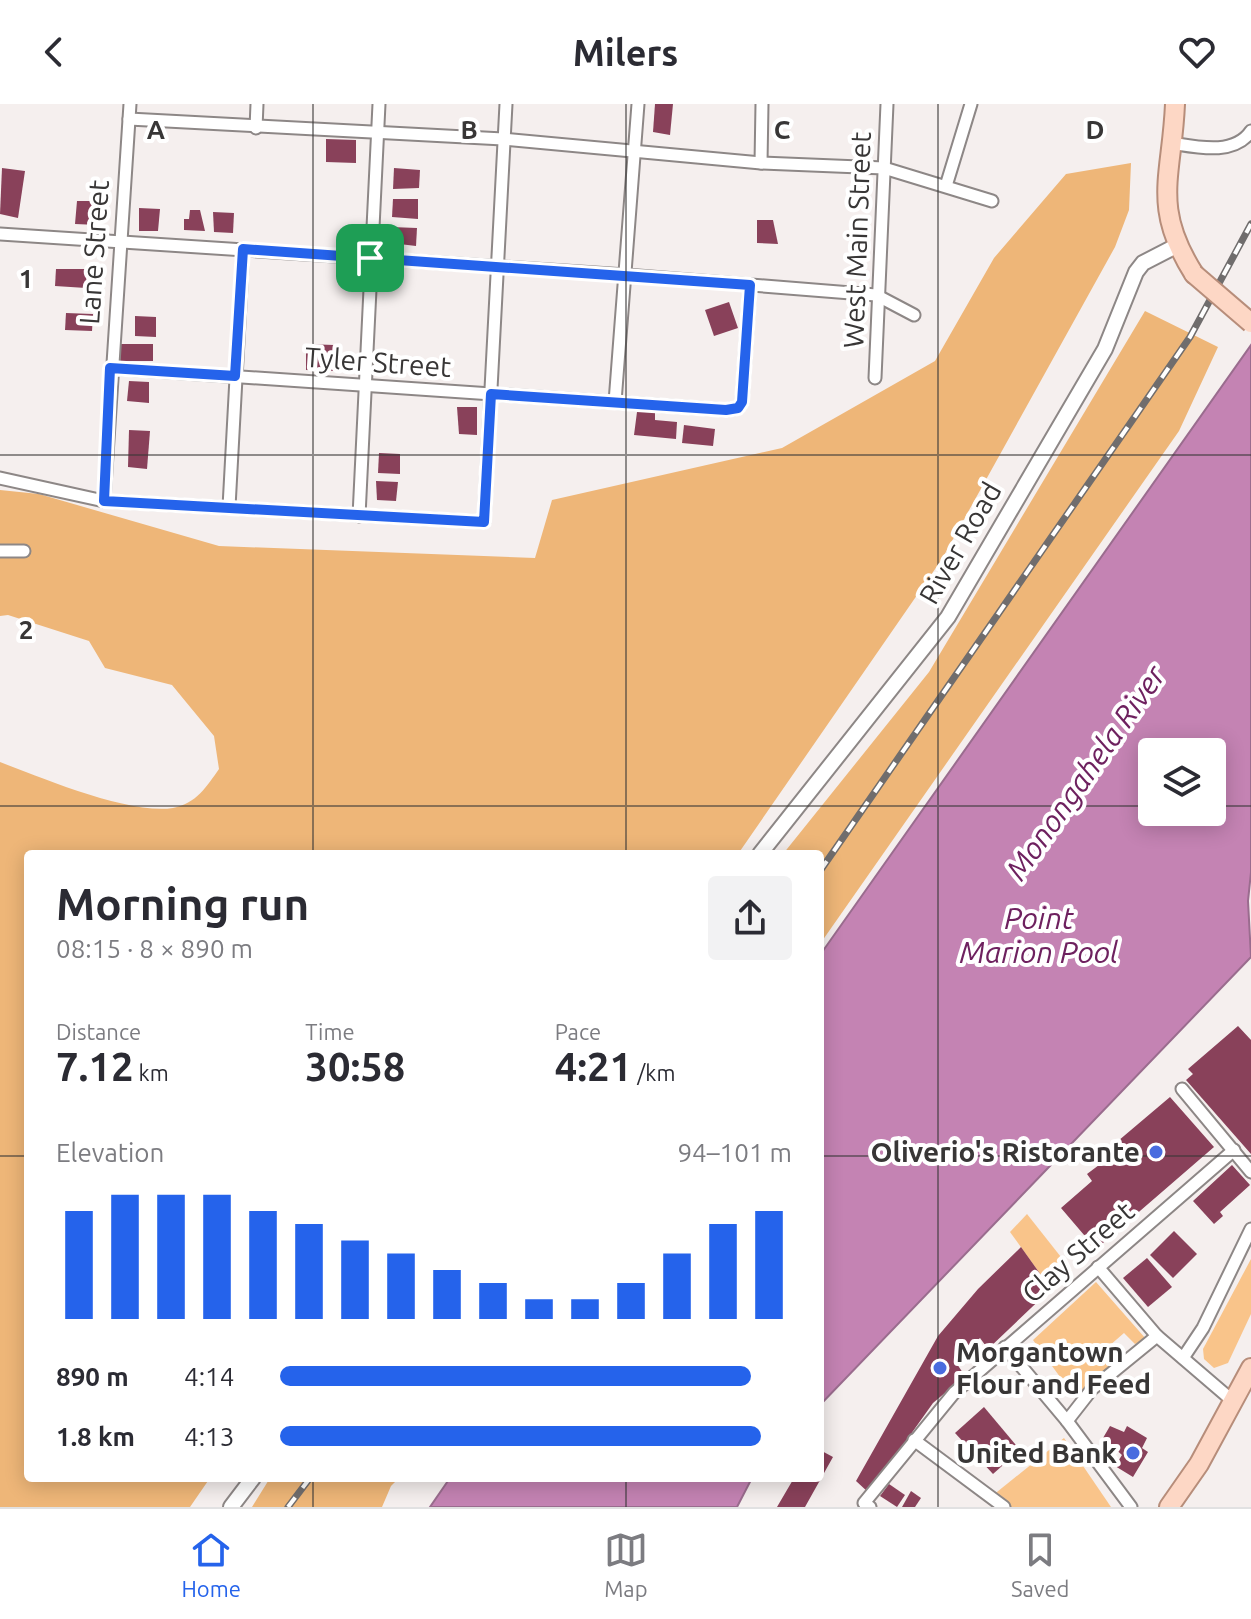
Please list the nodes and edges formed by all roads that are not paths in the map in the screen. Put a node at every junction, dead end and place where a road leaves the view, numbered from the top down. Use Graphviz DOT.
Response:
graph roads {
  1 [pos="130,104"];
  2 [pos="257,104"];
  3 [pos="379,104"];
  4 [pos="506,104"];
  5 [pos="638,104"];
  6 [pos="762,104"];
  7 [pos="887,104"];
  8 [pos="971,104"];
  9 [pos="1175,104"];
  10 [pos="129,119"];
  11 [pos="256,128"];
  12 [pos="1251,131"];
  13 [pos="377,133"];
  14 [pos="503,139"];
  15 [pos="1171,143"];
  16 [pos="634,150"];
  17 [pos="761,163"];
  18 [pos="884,168"];
  19 [pos="946,186"];
  20 [pos="992,201"];
  21 [pos="0,234"];
  22 [pos="118,243"];
  23 [pos="1176,246"];
  24 [pos="243,249"];
  25 [pos="370,258"];
  26 [pos="496,267"];
  27 [pos="626,275"];
  28 [pos="750,285"];
  29 [pos="876,295"];
  30 [pos="914,315"];
  31 [pos="1251,323"];
  32 [pos="110,368"];
  33 [pos="235,376"];
  34 [pos="875,378"];
  35 [pos="367,386"];
  36 [pos="491,394"];
  37 [pos="615,402"];
  38 [pos="0,478"];
  39 [pos="104,501"];
  40 [pos="229,507"];
  41 [pos="359,516"];
  42 [pos="0,551"];
  43 [pos="24,551"];
  44 [pos="763,850"];
  45 [pos="1182,1089"];
  46 [pos="1234,1150"];
  47 [pos="1251,1172"];
  48 [pos="1251,1229"];
  49 [pos="1098,1267"];
  50 [pos="1157,1336"];
  51 [pos="1005,1347"];
  52 [pos="1183,1358"];
  53 [pos="1251,1368"];
  54 [pos="1234,1402"];
  55 [pos="1067,1421"];
  56 [pos="914,1440"];
  57 [pos="250,1482"];
  58 [pos="867,1505"];
  59 [pos="231,1507"];
  60 [pos="1004,1507"];
  61 [pos="1131,1507"];
  62 [pos="1169,1507"];
  1 -- 10 [label="street, Lane Street"];
  2 -- 11 [label="street"];
  3 -- 13 [label="street"];
  4 -- 14 [label="street"];
  5 -- 16 [label="street"];
  6 -- 17 [label="street"];
  7 -- 18 [label="street, West Main Street"];
  8 -- 19 [label="street"];
  9 -- 15 [label="main road"];
  10 -- 11 [label="street"];
  10 -- 22 [label="street, Lane Street"];
  11 -- 13 [label="street"];
  12 -- 15 [label="street"];
  13 -- 14 [label="street"];
  13 -- 25 [label="street"];
  14 -- 16 [label="street"];
  14 -- 26 [label="street"];
  15 -- 23 [label="main road"];
  16 -- 17 [label="street"];
  16 -- 27 [label="street"];
  17 -- 18 [label="street"];
  18 -- 19 [label="street"];
  18 -- 29 [label="street, West Main Street"];
  19 -- 20 [label="street"];
  21 -- 22 [label="street"];
  22 -- 24 [label="street"];
  22 -- 32 [label="street, Lane Street"];
  23 -- 31 [label="main road, bridge"];
  23 -- 44 [label="street, River Road"];
  24 -- 25 [label="street"];
  24 -- 33 [label="street"];
  25 -- 26 [label="street"];
  25 -- 35 [label="street"];
  26 -- 27 [label="street"];
  26 -- 36 [label="street"];
  27 -- 28 [label="street"];
  27 -- 37 [label="street"];
  28 -- 29 [label="street"];
  28 -- 37 [label="street, Tyler Street"];
  29 -- 30 [label="street"];
  29 -- 34 [label="street, West Main Street"];
  32 -- 33 [label="street, Tyler Street"];
  32 -- 39 [label="street, Lane Street"];
  33 -- 35 [label="street, Tyler Street"];
  33 -- 40 [label="street"];
  35 -- 36 [label="street, Tyler Street"];
  35 -- 41 [label="street"];
  36 -- 37 [label="street, Tyler Street"];
  36 -- 41 [label="street"];
  38 -- 39 [label="street"];
  39 -- 40 [label="street"];
  40 -- 41 [label="street"];
  42 -- 43 [label="street"];
  45 -- 46 [label="street"];
  46 -- 47 [label="street"];
  46 -- 49 [label="street, Clay Street"];
  48 -- 52 [label="street"];
  49 -- 50 [label="street"];
  49 -- 51 [label="street, Clay Street"];
  50 -- 52 [label="street"];
  50 -- 55 [label="street"];
  51 -- 55 [label="street"];
  51 -- 56 [label="street, Clay Street"];
  52 -- 54 [label="street"];
  53 -- 54 [label="main road"];
  54 -- 62 [label="main road"];
  55 -- 61 [label="street"];
  56 -- 58 [label="street, Clay Street"];
  56 -- 60 [label="street"];
  57 -- 59 [label="street"];
}
